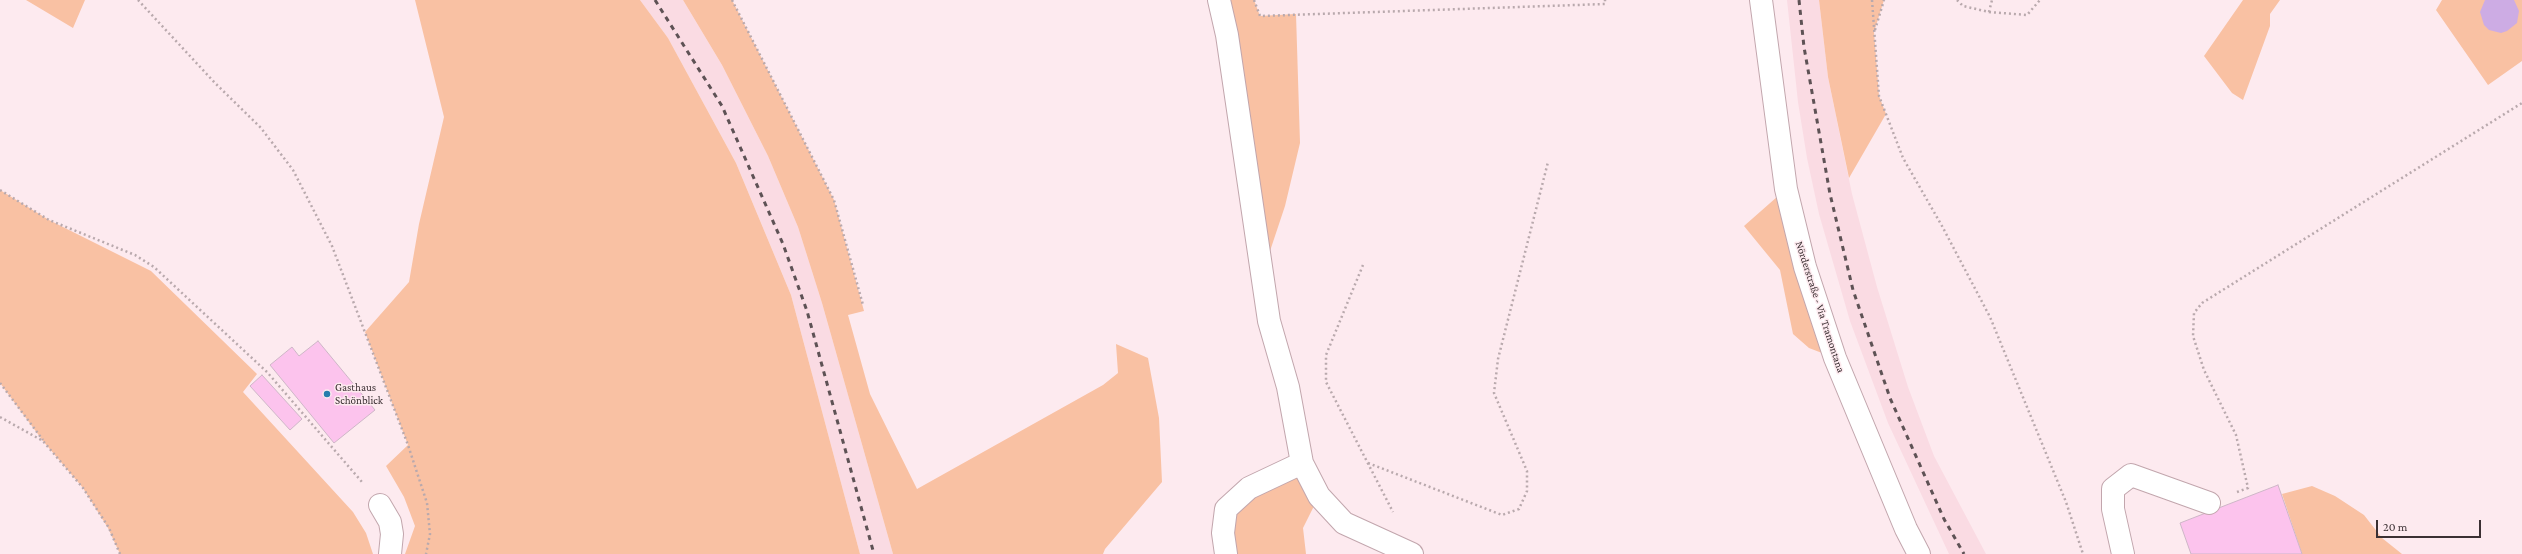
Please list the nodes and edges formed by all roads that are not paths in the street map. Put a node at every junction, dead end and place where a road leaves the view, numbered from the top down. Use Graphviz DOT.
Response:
graph roads {
  1 [pos="1219,0"];
  2 [pos="1761,0"];
  3 [pos="1302,463"];
  4 [pos="2209,503"];
  5 [pos="380,505"];
  6 [pos="390,554"];
  7 [pos="1226,554"];
  8 [pos="1412,554"];
  9 [pos="1919,554"];
  10 [pos="2123,554"];
  1 -- 3 [label="street"];
  2 -- 9 [label="street, Nörderstraße - Via Tramontana"];
  3 -- 7 [label="street"];
  3 -- 8 [label="street"];
  4 -- 10 [label="street"];
  5 -- 6 [label="street"];
}
